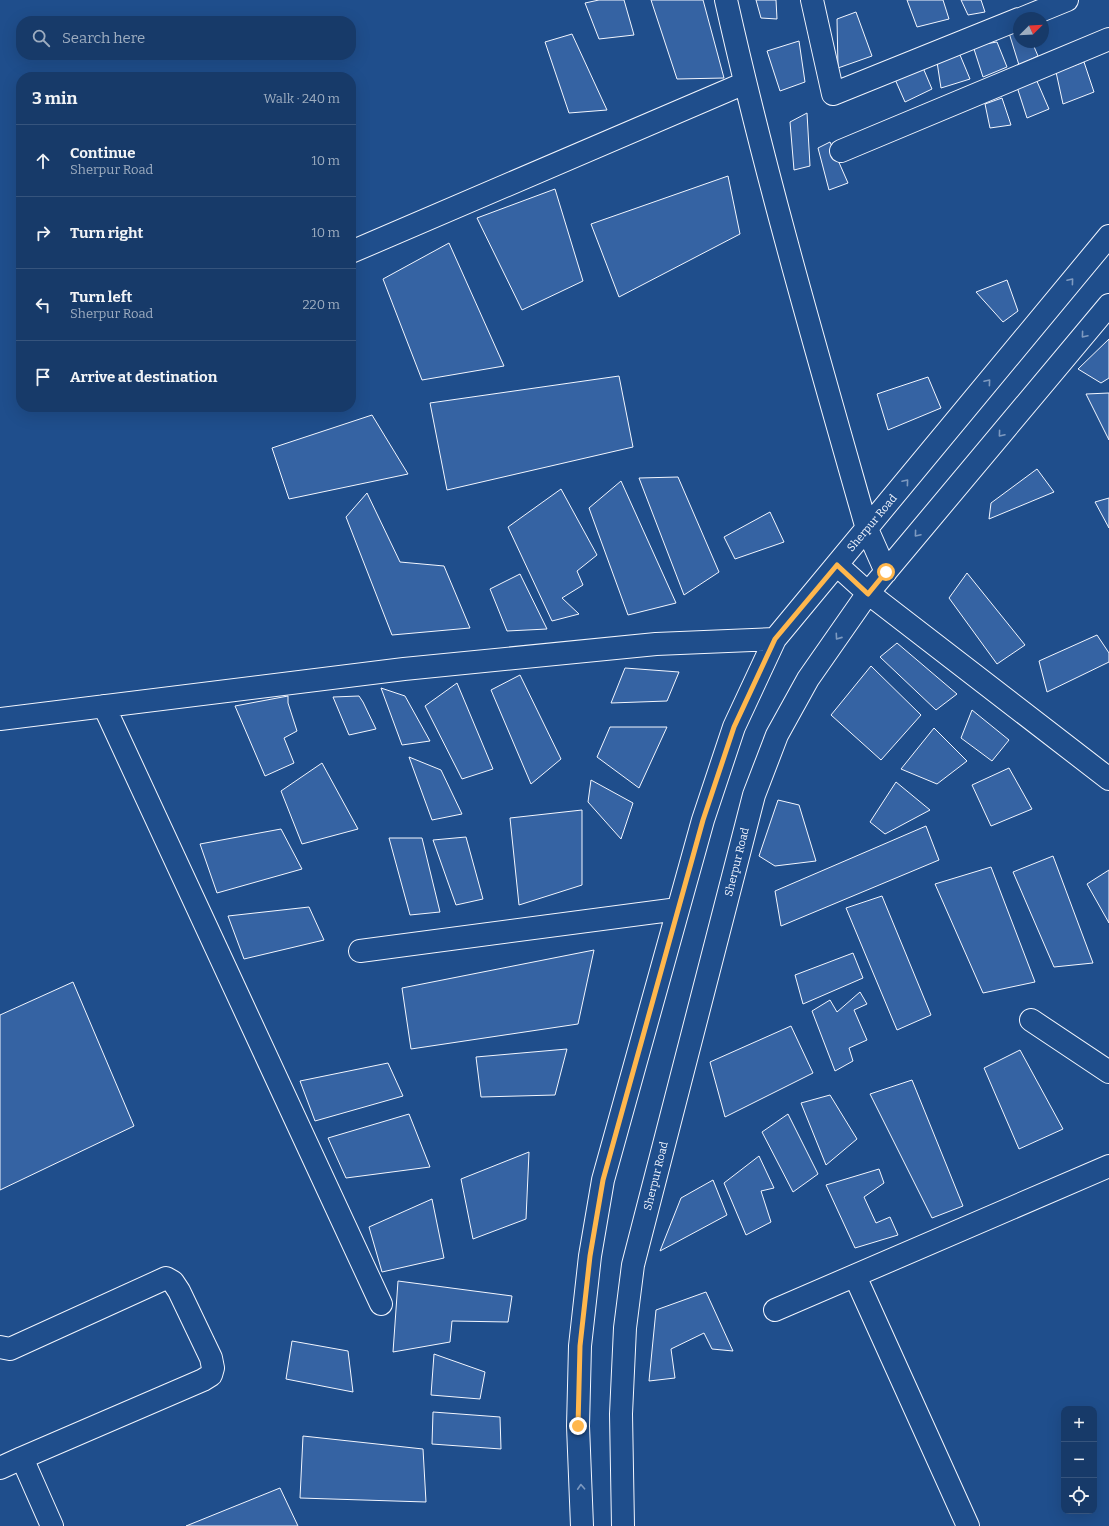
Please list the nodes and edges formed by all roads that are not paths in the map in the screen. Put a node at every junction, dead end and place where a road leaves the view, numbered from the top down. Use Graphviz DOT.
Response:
graph roads {
  1 [pos="726,0"];
  2 [pos="812,0"];
  3 [pos="1067,0"];
  4 [pos="1037,12"];
  5 [pos="1013,21"];
  6 [pos="1109,40"];
  7 [pos="745,83"];
  8 [pos="841,152"];
  9 [pos="1109,236"];
  10 [pos="356,250"];
  11 [pos="1109,305"];
  12 [pos="867,529"];
  13 [pos="837,565"];
  14 [pos="886,572"];
  15 [pos="868,594"];
  16 [pos="775,639"];
  17 [pos="104,706"];
  18 [pos="0,719"];
  19 [pos="1109,780"];
  20 [pos="678,909"];
  21 [pos="360,951"];
  22 [pos="1031,1020"];
  23 [pos="1109,1072"];
  24 [pos="1109,1166"];
  25 [pos="855,1276"];
  26 [pos="381,1304"];
  27 [pos="775,1310"];
  28 [pos="0,1348"];
  29 [pos="22,1458"];
  30 [pos="0,1468"];
  31 [pos="52,1526"];
  32 [pos="582,1526"];
  33 [pos="623,1526"];
  34 [pos="968,1526"];
  1 -- 7 [label="street"];
  2 -- 5 [label="street"];
  3 -- 4 [label="street"];
  6 -- 8 [label="street"];
  7 -- 10 [label="street"];
  7 -- 12 [label="street"];
  12 -- 9 [label="street, Sherpur Road, one-way"];
  11 -- 14 [label="street, Sherpur Road, one-way"];
  12 -- 13 [label="street, Sherpur Road"];
  12 -- 14 [label="street"];
  13 -- 15 [label="street"];
  13 -- 16 [label="street, Sherpur Road"];
  14 -- 15 [label="street, Sherpur Road"];
  15 -- 19 [label="street"];
  15 -- 33 [label="street, Sherpur Road, one-way"];
  16 -- 17 [label="street"];
  16 -- 20 [label="street, Sherpur Road"];
  17 -- 18 [label="street"];
  17 -- 26 [label="street"];
  20 -- 21 [label="street"];
  32 -- 20 [label="street, Sherpur Road, one-way"];
  22 -- 23 [label="street"];
  24 -- 25 [label="street"];
  25 -- 27 [label="street"];
  25 -- 34 [label="street"];
  28 -- 29 [label="street"];
  29 -- 30 [label="street"];
  29 -- 31 [label="street"];
}
